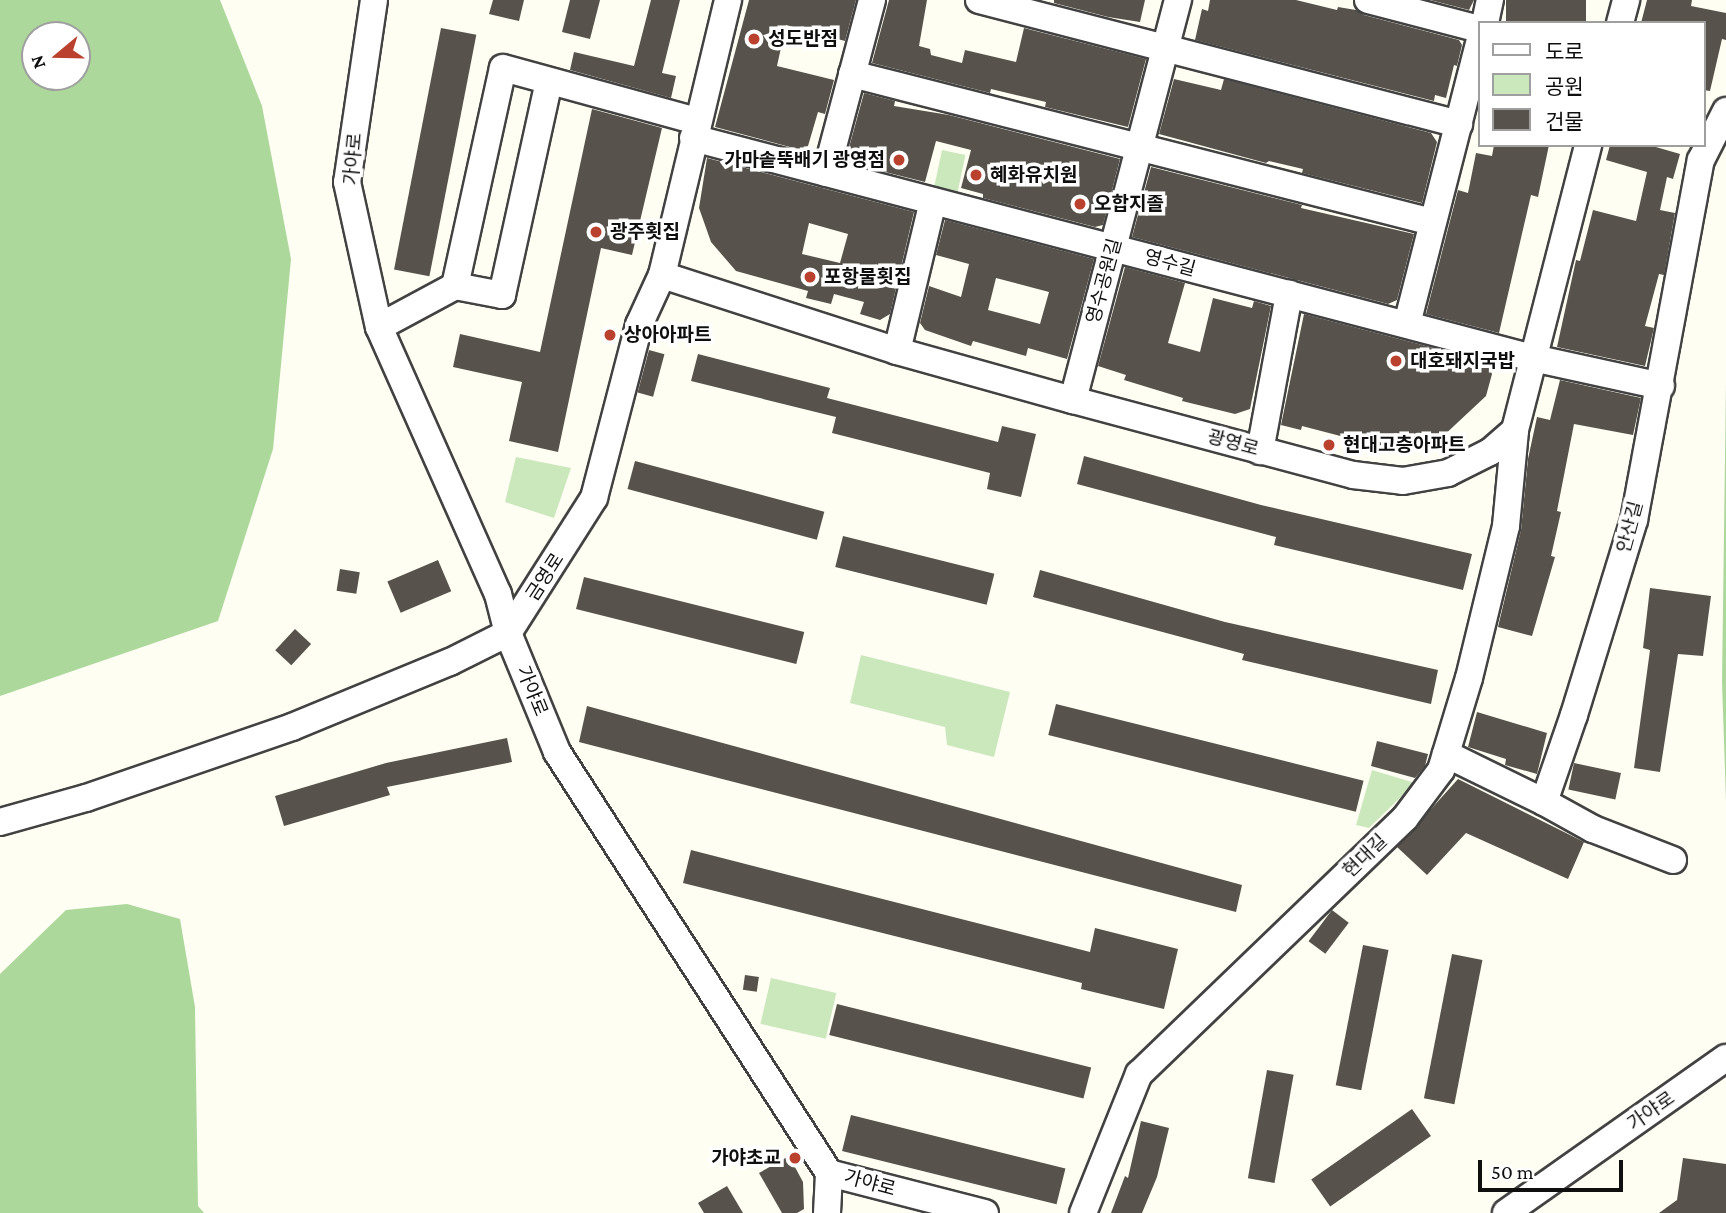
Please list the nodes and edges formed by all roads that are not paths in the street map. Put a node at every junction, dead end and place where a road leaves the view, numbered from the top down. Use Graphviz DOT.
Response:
graph roads {
  1 [pos="374,0"];
  2 [pos="728,0"];
  3 [pos="872,0"];
  4 [pos="979,0"];
  5 [pos="1178,0"];
  6 [pos="1368,0"];
  7 [pos="1490,0"];
  8 [pos="1626,0"];
  9 [pos="1485,21"];
  10 [pos="1621,21"];
  11 [pos="1478,29"];
  12 [pos="1165,47"];
  13 [pos="1478,48"];
  14 [pos="852,74"];
  15 [pos="549,81"];
  16 [pos="1726,111"];
  17 [pos="1459,124"];
  18 [pos="695,130"];
  19 [pos="1140,145"];
  20 [pos="1587,147"];
  21 [pos="826,173"];
  22 [pos="933,201"];
  23 [pos="1432,222"];
  24 [pos="1113,248"];
  25 [pos="662,275"];
  26 [pos="455,286"];
  27 [pos="1289,293"];
  28 [pos="1407,324"];
  29 [pos="379,327"];
  30 [pos="897,351"];
  31 [pos="1533,358"];
  32 [pos="1661,386"];
  33 [pos="1073,400"];
  34 [pos="1515,430"];
  35 [pos="1260,451"];
  36 [pos="508,632"];
  37 [pos="1446,754"];
  38 [pos="1544,802"];
  39 [pos="0,822"];
  40 [pos="1673,860"];
  41 [pos="1726,1058"];
  42 [pos="830,1173"];
  43 [pos="827,1213"];
  44 [pos="985,1213"];
  45 [pos="1083,1213"];
  46 [pos="1506,1213"];
  1 -- 29 [label="street, 가야로"];
  2 -- 18 [label="street, 금영로"];
  3 -- 14 [label="street"];
  4 -- 12 [label="street"];
  5 -- 12 [label="street, 영수공원길"];
  6 -- 11 [label="street"];
  7 -- 9 [label="street"];
  8 -- 10 [label="street"];
  12 -- 17 [label="street"];
  12 -- 19 [label="street, 영수공원길"];
  13 -- 17 [label="street"];
  14 -- 19 [label="street"];
  14 -- 21 [label="street"];
  15 -- 18 [label="street, 영수길"];
  15 -- 26 [label="street"];
  15 -- 26 [label="street, 영수길"];
  16 -- 32 [label="street, 안산길"];
  17 -- 23 [label="street"];
  18 -- 21 [label="street, 영수길"];
  18 -- 25 [label="street, 금영로"];
  19 -- 23 [label="street"];
  19 -- 24 [label="street, 영수공원길"];
  20 -- 31 [label="street"];
  21 -- 22 [label="street, 영수길"];
  22 -- 24 [label="street, 영수길"];
  22 -- 30 [label="street"];
  23 -- 28 [label="street"];
  24 -- 27 [label="street, 영수길"];
  24 -- 33 [label="street, 영수공원길"];
  25 -- 30 [label="street, 광영로"];
  25 -- 36 [label="street, 금영로"];
  26 -- 29 [label="street"];
  27 -- 28 [label="street, 영수길"];
  27 -- 35 [label="street"];
  28 -- 31 [label="street, 영수길"];
  29 -- 36 [label="street, 가야로"];
  30 -- 33 [label="street, 광영로"];
  31 -- 32 [label="street, 영수길"];
  31 -- 34 [label="street"];
  32 -- 38 [label="street, 안산길"];
  33 -- 35 [label="street, 광영로"];
  34 -- 35 [label="street, 광영로"];
  34 -- 37 [label="street, 현대길"];
  36 -- 39 [label="street, 금영로"];
  36 -- 42 [label="street, 가야로"];
  37 -- 38 [label="street"];
  37 -- 45 [label="street, 현대길"];
  38 -- 40 [label="street"];
  41 -- 46 [label="street, 가야로"];
  42 -- 43 [label="street"];
  42 -- 44 [label="street, 가야로"];
}
